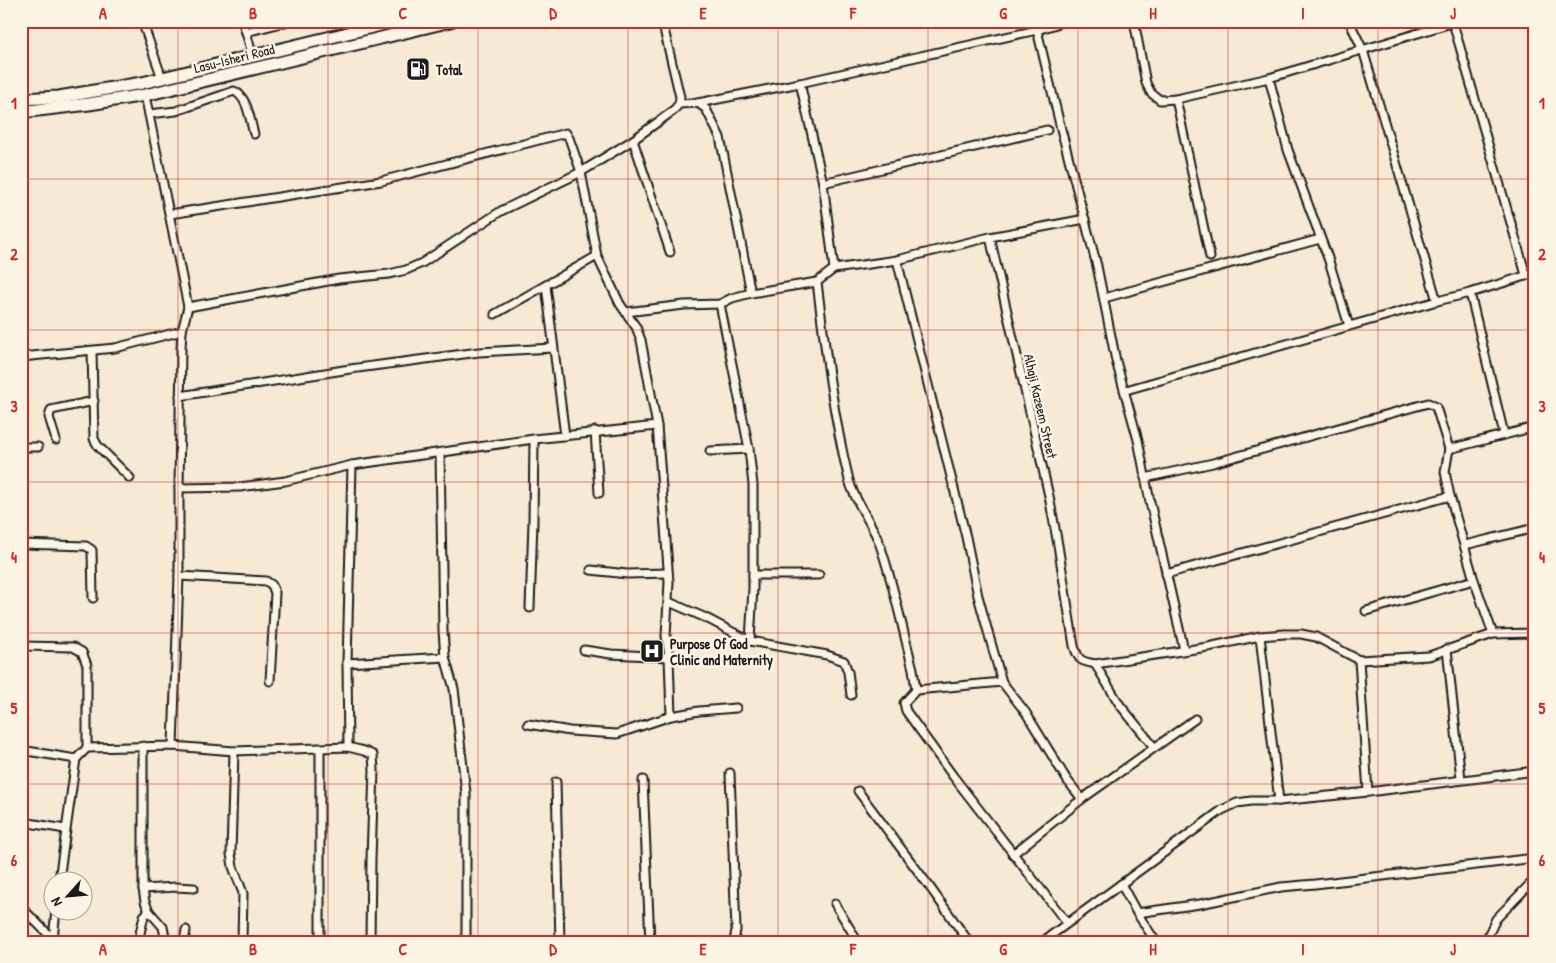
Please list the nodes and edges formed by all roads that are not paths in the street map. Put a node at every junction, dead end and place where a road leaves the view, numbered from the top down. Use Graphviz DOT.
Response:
graph roads {
  1 [pos="142,21"];
  2 [pos="242,21"];
  3 [pos="289,21"];
  4 [pos="398,21"];
  5 [pos="451,21"];
  6 [pos="662,21"];
  7 [pos="1066,21"];
  8 [pos="1134,21"];
  9 [pos="1349,21"];
  10 [pos="1456,22"];
  11 [pos="266,24"];
  12 [pos="372,24"];
  13 [pos="351,27"];
  14 [pos="1037,30"];
  15 [pos="246,32"];
  16 [pos="1363,50"];
  17 [pos="253,57"];
  18 [pos="162,78"];
  19 [pos="1269,78"];
  20 [pos="800,83"];
  21 [pos="145,94"];
  22 [pos="21,98"];
  23 [pos="1176,98"];
  24 [pos="698,103"];
  25 [pos="679,104"];
  26 [pos="21,112"];
  27 [pos="149,114"];
  28 [pos="1048,130"];
  29 [pos="254,134"];
  30 [pos="633,140"];
  31 [pos="581,172"];
  32 [pos="822,184"];
  33 [pos="170,214"];
  34 [pos="1085,219"];
  35 [pos="990,237"];
  36 [pos="1320,239"];
  37 [pos="670,252"];
  38 [pos="597,256"];
  39 [pos="1210,257"];
  40 [pos="897,260"];
  41 [pos="834,269"];
  42 [pos="1535,273"];
  43 [pos="1526,275"];
  44 [pos="817,282"];
  45 [pos="546,286"];
  46 [pos="752,293"];
  47 [pos="1470,293"];
  48 [pos="1104,298"];
  49 [pos="1437,301"];
  50 [pos="720,304"];
  51 [pos="188,307"];
  52 [pos="626,312"];
  53 [pos="495,314"];
  54 [pos="1349,326"];
  55 [pos="182,331"];
  56 [pos="553,348"];
  57 [pos="92,351"];
  58 [pos="21,357"];
  59 [pos="1126,390"];
  60 [pos="180,396"];
  61 [pos="94,401"];
  62 [pos="657,426"];
  63 [pos="1535,428"];
  64 [pos="595,431"];
  65 [pos="1504,434"];
  66 [pos="565,436"];
  67 [pos="534,439"];
  68 [pos="56,440"];
  69 [pos="21,447"];
  70 [pos="38,447"];
  71 [pos="749,449"];
  72 [pos="1449,449"];
  73 [pos="710,451"];
  74 [pos="440,453"];
  75 [pos="352,465"];
  76 [pos="130,478"];
  77 [pos="1145,478"];
  78 [pos="178,488"];
  79 [pos="599,493"];
  80 [pos="1450,496"];
  81 [pos="1535,528"];
  82 [pos="21,544"];
  83 [pos="1465,545"];
  84 [pos="591,570"];
  85 [pos="668,573"];
  86 [pos="1166,574"];
  87 [pos="753,575"];
  88 [pos="819,575"];
  89 [pos="179,576"];
  90 [pos="1474,580"];
  91 [pos="93,598"];
  92 [pos="669,602"];
  93 [pos="530,608"];
  94 [pos="1366,611"];
  95 [pos="1535,633"];
  96 [pos="1493,634"];
  97 [pos="1260,636"];
  98 [pos="750,641"];
  99 [pos="21,646"];
  100 [pos="584,650"];
  101 [pos="1184,650"];
  102 [pos="1447,650"];
  103 [pos="445,657"];
  104 [pos="669,657"];
  105 [pos="1359,660"];
  106 [pos="346,663"];
  107 [pos="1095,664"];
  108 [pos="270,681"];
  109 [pos="1002,682"];
  110 [pos="916,690"];
  111 [pos="851,695"];
  112 [pos="736,708"];
  113 [pos="671,716"];
  114 [pos="1195,719"];
  115 [pos="528,724"];
  116 [pos="143,746"];
  117 [pos="173,746"];
  118 [pos="1154,747"];
  119 [pos="88,748"];
  120 [pos="348,748"];
  121 [pos="320,749"];
  122 [pos="21,750"];
  123 [pos="234,751"];
  124 [pos="76,759"];
  125 [pos="1535,771"];
  126 [pos="730,774"];
  127 [pos="1461,779"];
  128 [pos="643,780"];
  129 [pos="556,782"];
  130 [pos="858,791"];
  131 [pos="1368,792"];
  132 [pos="1082,800"];
  133 [pos="1279,801"];
  134 [pos="23,822"];
  135 [pos="65,829"];
  136 [pos="1013,854"];
  137 [pos="1535,858"];
  138 [pos="60,870"];
  139 [pos="1535,879"];
  140 [pos="1122,884"];
  141 [pos="194,888"];
  142 [pos="143,889"];
  143 [pos="835,904"];
  144 [pos="21,908"];
  145 [pos="149,911"];
  146 [pos="1136,914"];
  147 [pos="56,920"];
  148 [pos="1067,923"];
  149 [pos="186,930"];
  150 [pos="55,940"];
  151 [pos="1047,940"];
  152 [pos="138,942"];
  153 [pos="166,942"];
  154 [pos="184,942"];
  155 [pos="242,942"];
  156 [pos="320,942"];
  157 [pos="370,942"];
  158 [pos="466,942"];
  159 [pos="560,942"];
  160 [pos="650,942"];
  161 [pos="734,942"];
  162 [pos="858,942"];
  163 [pos="968,942"];
  164 [pos="1156,942"];
  165 [pos="1485,942"];
  1 -- 18 [label="street"];
  2 -- 15 [label="street"];
  3 -- 11 [label="street"];
  4 -- 12 [label="main road, Lasu-Isheri Road"];
  5 -- 21 [label="main road, Lasu-Isheri Road"];
  6 -- 25 [label="street"];
  7 -- 14 [label="street"];
  8 -- 23 [label="street"];
  9 -- 16 [label="street"];
  10 -- 16 [label="street"];
  10 -- 43 [label="street"];
  11 -- 15 [label="street"];
  12 -- 13 [label="main road, Lasu-Isheri Road"];
  13 -- 17 [label="main road, Lasu-Isheri Road"];
  14 -- 20 [label="street"];
  14 -- 34 [label="street"];
  15 -- 17 [label="street"];
  16 -- 19 [label="street"];
  16 -- 49 [label="street"];
  17 -- 18 [label="main road, Lasu-Isheri Road"];
  18 -- 22 [label="main road, Lasu-Isheri Road"];
  19 -- 23 [label="street"];
  19 -- 36 [label="street"];
  20 -- 24 [label="street"];
  20 -- 32 [label="street"];
  21 -- 26 [label="main road, Lasu-Isheri Road"];
  21 -- 27 [label="street"];
  23 -- 39 [label="street"];
  24 -- 25 [label="street"];
  24 -- 46 [label="street"];
  25 -- 30 [label="street"];
  27 -- 29 [label="street"];
  27 -- 33 [label="street"];
  28 -- 32 [label="street"];
  30 -- 31 [label="street"];
  30 -- 37 [label="street"];
  31 -- 33 [label="street"];
  31 -- 38 [label="street"];
  31 -- 51 [label="street"];
  32 -- 41 [label="street"];
  33 -- 51 [label="street"];
  34 -- 35 [label="street"];
  34 -- 48 [label="street"];
  35 -- 40 [label="street"];
  35 -- 107 [label="street, Alhaji Kazeem Street"];
  36 -- 48 [label="street"];
  36 -- 54 [label="street"];
  38 -- 45 [label="street"];
  38 -- 52 [label="street"];
  40 -- 41 [label="street"];
  40 -- 109 [label="street"];
  41 -- 44 [label="street"];
  42 -- 43 [label="street"];
  43 -- 47 [label="street"];
  44 -- 46 [label="street"];
  44 -- 110 [label="street"];
  45 -- 53 [label="street"];
  45 -- 56 [label="street"];
  46 -- 50 [label="street"];
  47 -- 49 [label="street"];
  47 -- 65 [label="street"];
  48 -- 59 [label="street"];
  49 -- 54 [label="street"];
  50 -- 52 [label="street"];
  50 -- 71 [label="street"];
  51 -- 55 [label="street"];
  52 -- 62 [label="street"];
  54 -- 59 [label="street"];
  55 -- 57 [label="street"];
  55 -- 60 [label="street"];
  56 -- 60 [label="street"];
  56 -- 66 [label="street"];
  57 -- 58 [label="street"];
  57 -- 61 [label="street"];
  59 -- 77 [label="street"];
  60 -- 78 [label="street"];
  61 -- 68 [label="street"];
  61 -- 76 [label="street"];
  62 -- 64 [label="street"];
  62 -- 85 [label="street"];
  63 -- 65 [label="street"];
  64 -- 66 [label="street"];
  64 -- 79 [label="street"];
  65 -- 72 [label="street"];
  66 -- 67 [label="street"];
  67 -- 74 [label="street"];
  67 -- 93 [label="street"];
  69 -- 70 [label="street"];
  71 -- 73 [label="street"];
  71 -- 87 [label="street"];
  72 -- 77 [label="street"];
  72 -- 80 [label="street"];
  74 -- 75 [label="street"];
  74 -- 103 [label="street"];
  75 -- 78 [label="street"];
  75 -- 106 [label="street"];
  77 -- 86 [label="street"];
  78 -- 89 [label="street"];
  80 -- 83 [label="street"];
  80 -- 86 [label="street"];
  81 -- 83 [label="street"];
  82 -- 91 [label="street"];
  83 -- 90 [label="street"];
  84 -- 85 [label="street"];
  85 -- 92 [label="street"];
  86 -- 101 [label="street"];
  87 -- 88 [label="street"];
  87 -- 98 [label="street"];
  89 -- 108 [label="street"];
  89 -- 117 [label="street"];
  90 -- 94 [label="street"];
  90 -- 96 [label="street"];
  92 -- 98 [label="street"];
  92 -- 104 [label="street"];
  95 -- 96 [label="street"];
  96 -- 102 [label="street"];
  97 -- 101 [label="street"];
  97 -- 105 [label="street"];
  97 -- 133 [label="street"];
  98 -- 111 [label="street"];
  99 -- 119 [label="street"];
  100 -- 104 [label="street"];
  101 -- 107 [label="street"];
  102 -- 105 [label="street"];
  102 -- 127 [label="street"];
  103 -- 106 [label="street"];
  103 -- 158 [label="street"];
  104 -- 113 [label="street"];
  105 -- 131 [label="street"];
  106 -- 120 [label="street"];
  107 -- 118 [label="street"];
  109 -- 110 [label="street"];
  109 -- 132 [label="street"];
  110 -- 136 [label="street"];
  112 -- 113 [label="street"];
  113 -- 115 [label="street"];
  114 -- 118 [label="street"];
  116 -- 117 [label="street"];
  116 -- 119 [label="street"];
  116 -- 142 [label="street"];
  117 -- 123 [label="street"];
  118 -- 132 [label="street"];
  119 -- 124 [label="street"];
  120 -- 121 [label="street"];
  120 -- 157 [label="street"];
  121 -- 123 [label="street"];
  121 -- 156 [label="street"];
  122 -- 124 [label="street"];
  123 -- 155 [label="street"];
  124 -- 135 [label="street"];
  125 -- 127 [label="street"];
  126 -- 161 [label="street"];
  127 -- 131 [label="street"];
  128 -- 160 [label="street"];
  129 -- 159 [label="street"];
  130 -- 163 [label="street"];
  131 -- 133 [label="street"];
  132 -- 136 [label="street"];
  133 -- 140 [label="street"];
  134 -- 135 [label="street"];
  135 -- 138 [label="street"];
  136 -- 148 [label="street"];
  137 -- 146 [label="street"];
  139 -- 165 [label="street"];
  140 -- 146 [label="street"];
  140 -- 148 [label="street"];
  141 -- 142 [label="street"];
  142 -- 145 [label="street"];
  143 -- 162 [label="street"];
  144 -- 150 [label="street"];
  145 -- 152 [label="street"];
  145 -- 153 [label="street"];
  146 -- 164 [label="street"];
  147 -- 150 [label="street"];
  148 -- 151 [label="street"];
  149 -- 154 [label="street"];
}
